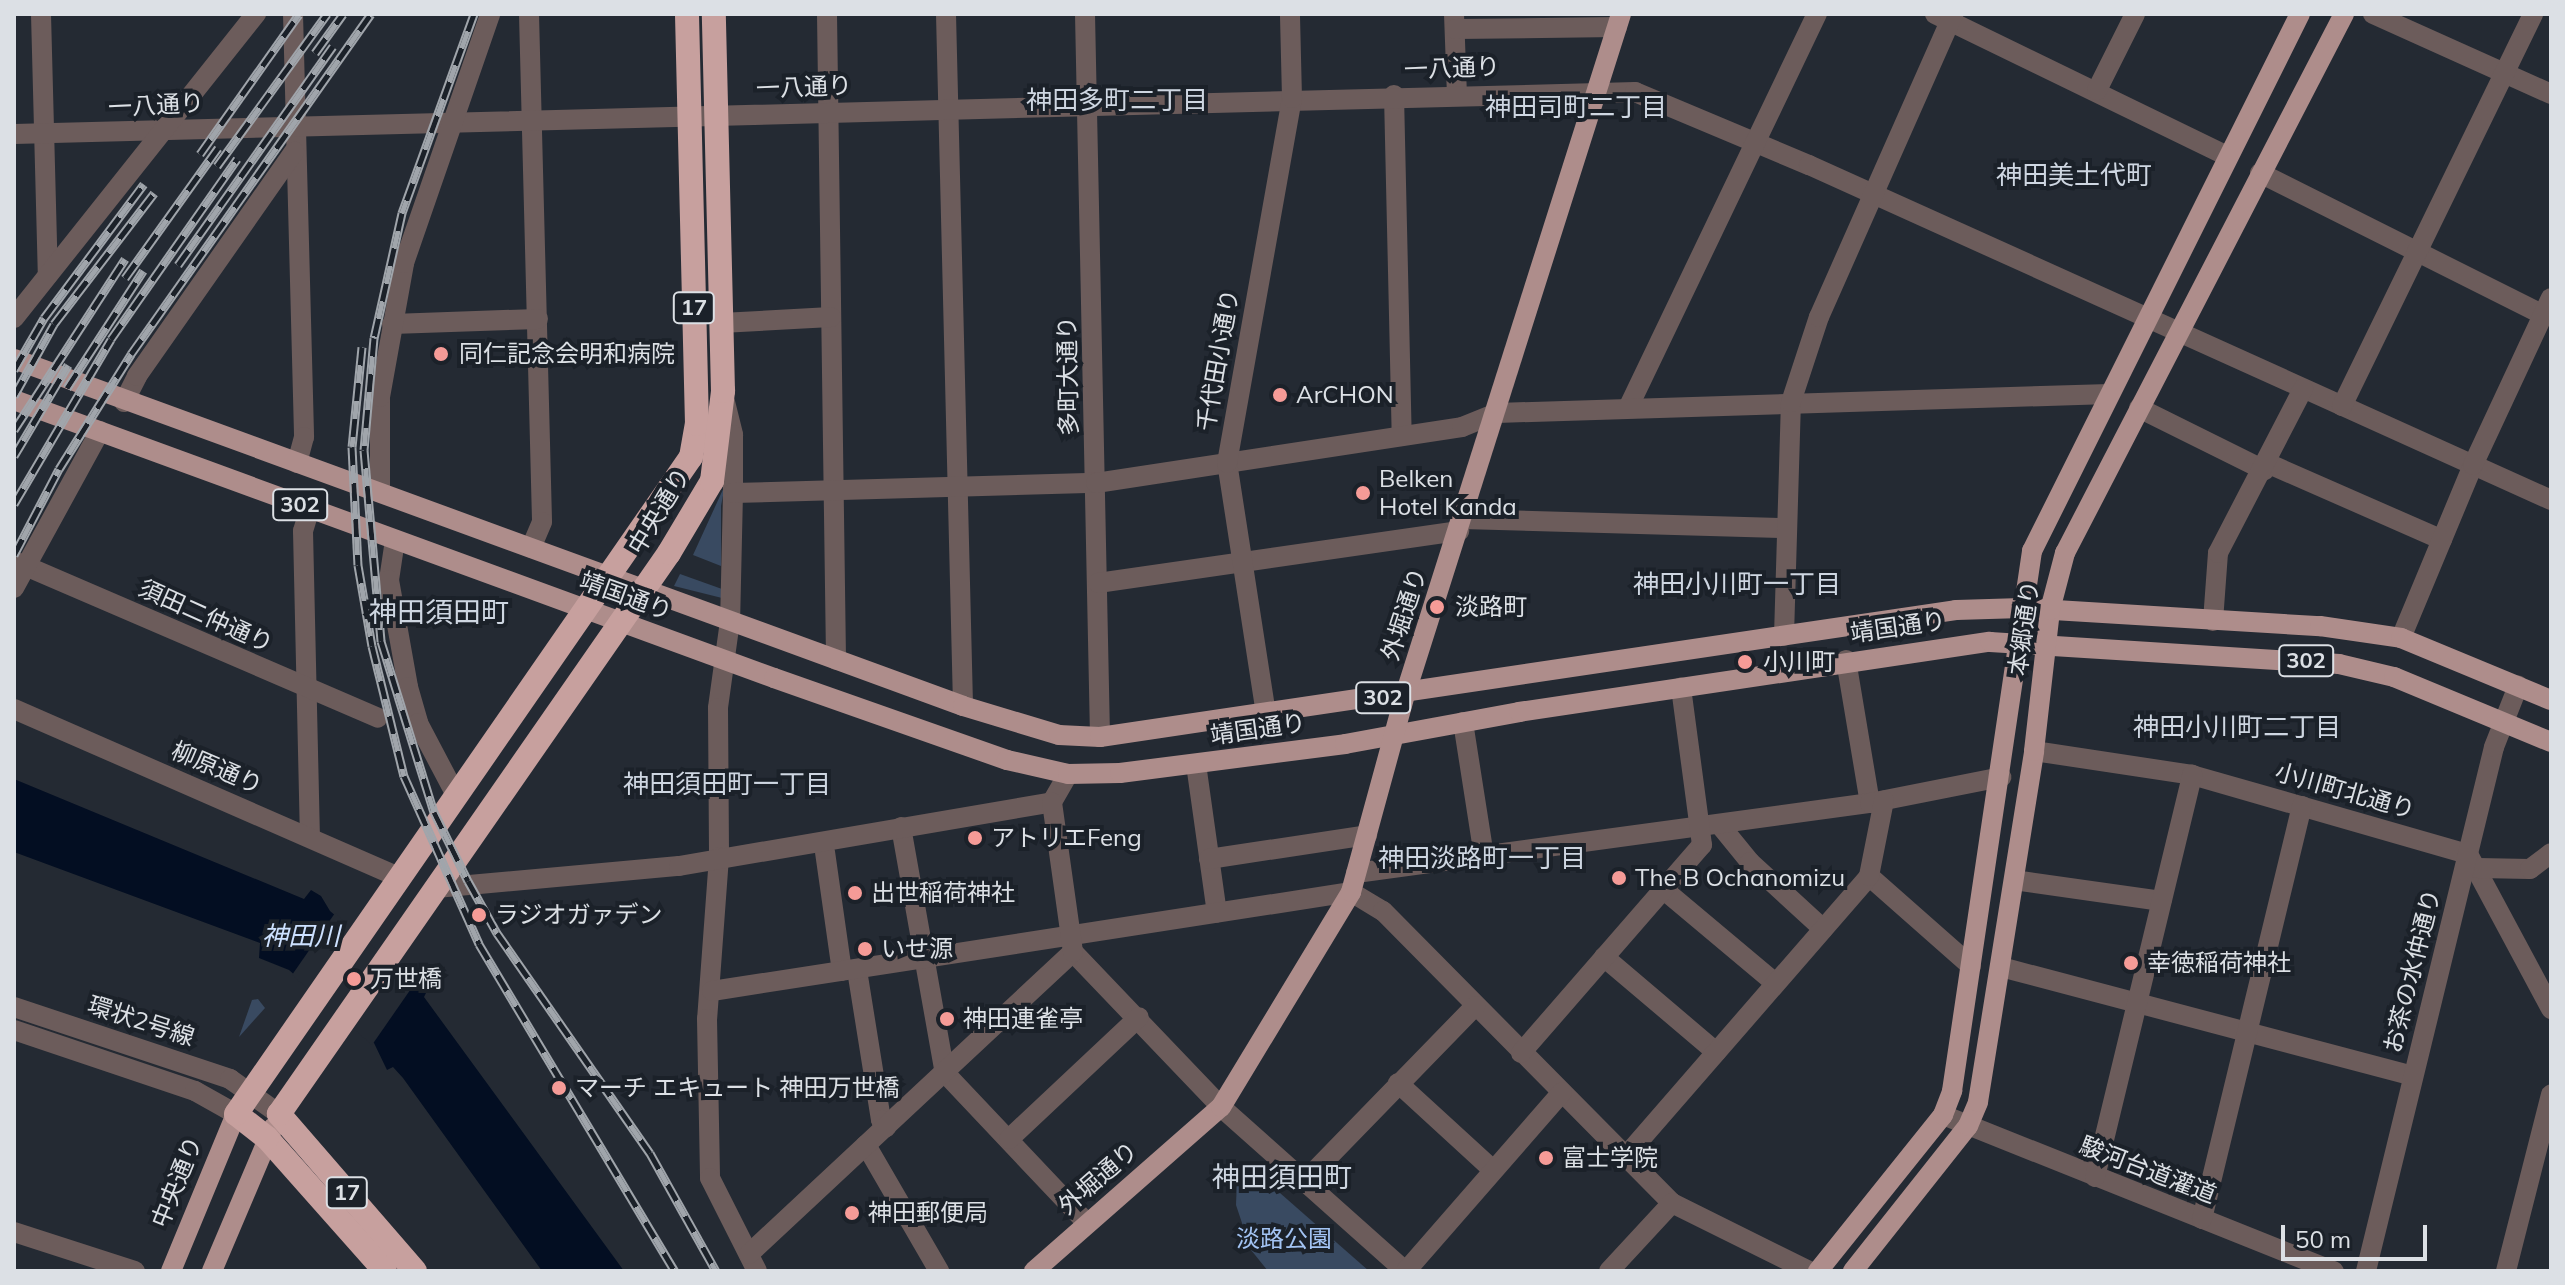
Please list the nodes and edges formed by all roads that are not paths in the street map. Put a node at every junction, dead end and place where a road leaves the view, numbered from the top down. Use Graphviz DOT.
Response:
graph roads {
  1 [pos="41,14"];
  2 [pos="256,14"];
  3 [pos="293,14"];
  4 [pos="490,14"];
  5 [pos="529,14"];
  6 [pos="687,14"];
  7 [pos="714,14"];
  8 [pos="827,14"];
  9 [pos="946,14"];
  10 [pos="1085,14"];
  11 [pos="1290,14"];
  12 [pos="1817,14"];
  13 [pos="2135,14"];
  14 [pos="2300,14"];
  15 [pos="2344,14"];
  16 [pos="2373,14"];
  17 [pos="2533,14"];
  18 [pos="1946,16"];
  19 [pos="1619,20"];
  20 [pos="1454,22"];
  21 [pos="2505,73"];
  22 [pos="1597,90"];
  23 [pos="2097,90"];
  24 [pos="1457,94"];
  25 [pos="2551,94"];
  26 [pos="1394,95"];
  27 [pos="1292,98"];
  28 [pos="1086,105"];
  29 [pos="949,108"];
  30 [pos="829,112"];
  31 [pos="689,114"];
  32 [pos="716,114"];
  33 [pos="531,119"];
  34 [pos="451,121"];
  35 [pos="295,125"];
  36 [pos="14,134"];
  37 [pos="160,134"];
  38 [pos="43,135"];
  39 [pos="1755,142"];
  40 [pos="294,152"];
  41 [pos="2228,156"];
  42 [pos="2260,173"];
  43 [pos="1871,194"];
  44 [pos="2417,252"];
  45 [pos="48,275"];
  46 [pos="2547,307"];
  47 [pos="831,317"];
  48 [pos="14,318"];
  49 [pos="538,319"];
  50 [pos="2149,319"];
  51 [pos="721,323"];
  52 [pos="392,324"];
  53 [pos="2177,332"];
  54 [pos="14,359"];
  55 [pos="2303,389"];
  56 [pos="723,391"];
  57 [pos="2110,394"];
  58 [pos="14,400"];
  59 [pos="124,402"];
  60 [pos="1791,402"];
  61 [pos="1629,406"];
  62 [pos="2342,406"];
  63 [pos="2139,408"];
  64 [pos="1497,413"];
  65 [pos="100,431"];
  66 [pos="1402,436"];
  67 [pos="297,463"];
  68 [pos="1227,463"];
  69 [pos="2473,465"];
  70 [pos="2266,467"];
  71 [pos="1096,483"];
  72 [pos="958,487"];
  73 [pos="833,491"];
  74 [pos="380,492"];
  75 [pos="733,493"];
  76 [pos="2551,500"];
  77 [pos="310,508"];
  78 [pos="1460,525"];
  79 [pos="1787,528"];
  80 [pos="395,540"];
  81 [pos="2442,540"];
  82 [pos="531,548"];
  83 [pos="1242,562"];
  84 [pos="20,564"];
  85 [pos="609,577"];
  86 [pos="1098,583"];
  87 [pos="14,588"];
  88 [pos="643,589"];
  89 [pos="2022,608"];
  90 [pos="586,610"];
  91 [pos="2050,610"];
  92 [pos="730,621"];
  93 [pos="2213,621"];
  94 [pos="621,623"];
  95 [pos="1784,636"];
  96 [pos="2401,638"];
  97 [pos="2018,642"];
  98 [pos="2047,643"];
  99 [pos="725,660"];
  100 [pos="836,660"];
  101 [pos="1846,660"];
  102 [pos="2518,686"];
  103 [pos="1681,687"];
  104 [pos="304,688"];
  105 [pos="1405,695"];
  106 [pos="2551,700"];
  107 [pos="963,706"];
  108 [pos="14,709"];
  109 [pos="1266,714"];
  110 [pos="378,718"];
  111 [pos="1463,722"];
  112 [pos="2504,722"];
  113 [pos="1100,737"];
  114 [pos="1394,737"];
  115 [pos="2551,742"];
  116 [pos="2034,751"];
  117 [pos="1196,764"];
  118 [pos="1068,774"];
  119 [pos="2192,775"];
  120 [pos="2001,777"];
  121 [pos="456,795"];
  122 [pos="1877,801"];
  123 [pos="1052,802"];
  124 [pos="2302,806"];
  125 [pos="1711,825"];
  126 [pos="901,827"];
  127 [pos="1367,835"];
  128 [pos="310,836"];
  129 [pos="825,852"];
  130 [pos="2551,853"];
  131 [pos="1484,856"];
  132 [pos="719,857"];
  133 [pos="1209,859"];
  134 [pos="2473,861"];
  135 [pos="1869,876"];
  136 [pos="398,877"];
  137 [pos="2014,880"];
  138 [pos="1354,883"];
  139 [pos="436,888"];
  140 [pos="1663,889"];
  141 [pos="2162,901"];
  142 [pos="1217,913"];
  143 [pos="1823,929"];
  144 [pos="1073,944"];
  145 [pos="1604,957"];
  146 [pos="923,960"];
  147 [pos="1971,966"];
  148 [pos="2001,967"];
  149 [pos="850,970"];
  150 [pos="1775,983"];
  151 [pos="712,991"];
  152 [pos="2139,1002"];
  153 [pos="1475,1006"];
  154 [pos="14,1007"];
  155 [pos="2551,1009"];
  156 [pos="1139,1017"];
  157 [pos="14,1030"];
  158 [pos="2249,1032"];
  159 [pos="1716,1052"];
  160 [pos="1521,1053"];
  161 [pos="945,1073"];
  162 [pos="2413,1076"];
  163 [pos="1398,1083"];
  164 [pos="251,1090"];
  165 [pos="1562,1092"];
  166 [pos="2551,1095"];
  167 [pos="1221,1107"];
  168 [pos="236,1114"];
  169 [pos="279,1114"];
  170 [pos="1943,1115"];
  171 [pos="1968,1126"];
  172 [pos="886,1127"];
  173 [pos="267,1138"];
  174 [pos="1009,1139"];
  175 [pos="866,1145"];
  176 [pos="2545,1145"];
  177 [pos="1626,1156"];
  178 [pos="1493,1170"];
  179 [pos="2095,1177"];
  180 [pos="1303,1183"];
  181 [pos="1672,1203"];
  182 [pos="2202,1219"];
  183 [pos="1086,1222"];
  184 [pos="14,1232"];
  185 [pos="753,1262"];
  186 [pos="135,1271"];
  187 [pos="171,1271"];
  188 [pos="212,1271"];
  189 [pos="385,1271"];
  190 [pos="415,1271"];
  191 [pos="939,1271"];
  192 [pos="1034,1271"];
  193 [pos="1406,1271"];
  194 [pos="1609,1271"];
  195 [pos="1809,1271"];
  196 [pos="1818,1271"];
  197 [pos="1853,1271"];
  198 [pos="2334,1271"];
  199 [pos="2366,1271"];
  200 [pos="2506,1271"];
  1 -- 38 [label="street"];
  2 -- 37 [label="street"];
  3 -- 35 [label="street"];
  4 -- 34 [label="street"];
  5 -- 33 [label="street"];
  6 -- 31 [label="highway, 中央通り / 17"];
  7 -- 32 [label="highway, 中央通り / 17"];
  8 -- 30 [label="street"];
  9 -- 29 [label="street"];
  10 -- 28 [label="street, 多町大通り"];
  11 -- 27 [label="street, 千代田小通り"];
  12 -- 39 [label="street"];
  13 -- 23 [label="street"];
  14 -- 41 [label="main road, 本郷通り"];
  15 -- 42 [label="main road, 本郷通り"];
  16 -- 21 [label="street"];
  17 -- 21 [label="street"];
  18 -- 23 [label="street"];
  18 -- 43 [label="street"];
  19 -- 20 [label="street"];
  19 -- 22 [label="main road, 外堀通り"];
  20 -- 24 [label="street"];
  21 -- 25 [label="street"];
  21 -- 44 [label="street"];
  22 -- 24 [label="street, 一八通り"];
  22 -- 39 [label="street, 一八通り"];
  22 -- 64 [label="main road, 外堀通り"];
  23 -- 41 [label="street"];
  24 -- 26 [label="street, 一八通り"];
  26 -- 27 [label="street, 一八通り"];
  26 -- 66 [label="street"];
  27 -- 28 [label="street, 一八通り"];
  27 -- 68 [label="street, 千代田小通り"];
  28 -- 29 [label="street, 一八通り"];
  28 -- 71 [label="street, 多町大通り"];
  29 -- 30 [label="street, 一八通り"];
  29 -- 72 [label="street"];
  30 -- 32 [label="street, 一八通り"];
  30 -- 47 [label="street"];
  31 -- 32 [label="street, 一八通り"];
  31 -- 33 [label="street, 一八通り"];
  31 -- 85 [label="highway, 中央通り / 17"];
  32 -- 51 [label="highway, 中央通り / 17"];
  33 -- 34 [label="street, 一八通り"];
  33 -- 49 [label="street"];
  34 -- 35 [label="street, 一八通り"];
  34 -- 52 [label="street"];
  35 -- 37 [label="street, 一八通り"];
  35 -- 40 [label="street"];
  36 -- 38 [label="street, 一八通り"];
  37 -- 38 [label="street, 一八通り"];
  37 -- 45 [label="street"];
  38 -- 45 [label="street"];
  39 -- 43 [label="street, 一八通り"];
  39 -- 61 [label="street"];
  40 -- 59 [label="street"];
  40 -- 67 [label="street"];
  41 -- 50 [label="main road, 本郷通り"];
  42 -- 44 [label="street"];
  42 -- 53 [label="main road, 本郷通り"];
  43 -- 50 [label="street, 一八通り"];
  43 -- 60 [label="street"];
  44 -- 46 [label="street"];
  44 -- 62 [label="street"];
  45 -- 48 [label="street"];
  46 -- 69 [label="street"];
  47 -- 51 [label="street"];
  47 -- 73 [label="street"];
  49 -- 52 [label="street"];
  49 -- 82 [label="street"];
  50 -- 53 [label="street, 一八通り"];
  50 -- 57 [label="main road, 本郷通り"];
  51 -- 56 [label="highway, 中央通り / 17"];
  52 -- 74 [label="street"];
  53 -- 55 [label="street, 一八通り"];
  53 -- 63 [label="main road, 本郷通り"];
  54 -- 59 [label="main road, 靖国通り / 302"];
  55 -- 62 [label="street, 一八通り"];
  55 -- 70 [label="street"];
  56 -- 75 [label="street"];
  56 -- 88 [label="highway, 中央通り / 17"];
  57 -- 60 [label="street"];
  57 -- 89 [label="main road, 本郷通り"];
  58 -- 65 [label="main road, 靖国通り / 302"];
  59 -- 67 [label="main road, 靖国通り / 302"];
  60 -- 61 [label="street"];
  60 -- 79 [label="street"];
  61 -- 64 [label="street"];
  62 -- 69 [label="street, 一八通り"];
  63 -- 70 [label="street"];
  63 -- 91 [label="main road, 本郷通り"];
  64 -- 66 [label="street"];
  64 -- 78 [label="main road, 外堀通り"];
  65 -- 77 [label="main road, 靖国通り / 302"];
  65 -- 84 [label="street"];
  66 -- 68 [label="street"];
  67 -- 74 [label="main road, 靖国通り / 302"];
  68 -- 71 [label="street"];
  68 -- 83 [label="street, 千代田小通り"];
  69 -- 76 [label="street, 一八通り"];
  69 -- 81 [label="street"];
  70 -- 81 [label="street"];
  70 -- 93 [label="street"];
  71 -- 72 [label="street"];
  71 -- 86 [label="street, 多町大通り"];
  72 -- 73 [label="street"];
  72 -- 107 [label="street"];
  73 -- 75 [label="street"];
  73 -- 100 [label="street"];
  74 -- 82 [label="main road, 靖国通り / 302"];
  75 -- 92 [label="street"];
  77 -- 80 [label="main road, 靖国通り / 302"];
  77 -- 104 [label="street"];
  78 -- 79 [label="street"];
  78 -- 83 [label="street"];
  78 -- 105 [label="main road, 外堀通り"];
  79 -- 95 [label="street"];
  80 -- 90 [label="main road, 靖国通り / 302"];
  80 -- 121 [label="street"];
  81 -- 96 [label="street"];
  82 -- 85 [label="main road, 靖国通り / 302"];
  83 -- 86 [label="street"];
  83 -- 109 [label="street, 千代田小通り"];
  84 -- 87 [label="street"];
  84 -- 104 [label="street, 須田二仲通り"];
  85 -- 88 [label="main road, 靖国通り / 302"];
  85 -- 90 [label="highway, 中央通り / 17"];
  86 -- 113 [label="street, 多町大通り"];
  88 -- 92 [label="main road, 靖国通り / 302"];
  88 -- 94 [label="highway, 中央通り / 17"];
  89 -- 91 [label="main road, 靖国通り / 302"];
  89 -- 95 [label="main road, 靖国通り / 302"];
  89 -- 97 [label="main road, 本郷通り"];
  90 -- 94 [label="main road, 靖国通り / 302"];
  90 -- 121 [label="highway, 中央通り / 17"];
  91 -- 93 [label="main road, 靖国通り / 302"];
  91 -- 98 [label="main road, 本郷通り"];
  92 -- 99 [label="street"];
  92 -- 100 [label="main road, 靖国通り / 302"];
  93 -- 96 [label="main road, 靖国通り / 302"];
  94 -- 99 [label="main road, 靖国通り / 302"];
  94 -- 139 [label="highway, 中央通り / 17"];
  95 -- 105 [label="main road, 靖国通り / 302"];
  96 -- 102 [label="main road, 靖国通り / 302"];
  97 -- 98 [label="main road, 靖国通り / 302"];
  97 -- 101 [label="main road, 靖国通り / 302"];
  97 -- 120 [label="main road, 本郷通り"];
  98 -- 112 [label="main road, 靖国通り / 302"];
  98 -- 116 [label="main road, 本郷通り"];
  99 -- 118 [label="main road, 靖国通り / 302"];
  99 -- 132 [label="street"];
  100 -- 107 [label="main road, 靖国通り / 302"];
  101 -- 103 [label="main road, 靖国通り / 302"];
  101 -- 122 [label="street"];
  102 -- 106 [label="main road, 靖国通り / 302"];
  102 -- 112 [label="street, お茶の水仲通り"];
  103 -- 111 [label="main road, 靖国通り / 302"];
  103 -- 125 [label="street"];
  104 -- 110 [label="street, 須田二仲通り"];
  104 -- 128 [label="street"];
  105 -- 109 [label="main road, 靖国通り / 302"];
  105 -- 114 [label="main road, 外堀通り"];
  107 -- 113 [label="main road, 靖国通り / 302"];
  108 -- 128 [label="street, 柳原通り"];
  109 -- 113 [label="main road, 靖国通り / 302"];
  111 -- 114 [label="main road, 靖国通り / 302"];
  111 -- 131 [label="street"];
  112 -- 115 [label="main road, 靖国通り / 302"];
  112 -- 134 [label="street, お茶の水仲通り"];
  114 -- 117 [label="main road, 靖国通り / 302"];
  114 -- 127 [label="main road, 外堀通り"];
  116 -- 119 [label="street, 小川町北通り"];
  116 -- 137 [label="main road, 本郷通り"];
  117 -- 118 [label="main road, 靖国通り / 302"];
  117 -- 133 [label="street"];
  118 -- 123 [label="street"];
  119 -- 124 [label="street, 小川町北通り"];
  119 -- 141 [label="street"];
  120 -- 122 [label="street"];
  120 -- 147 [label="main road, 本郷通り"];
  121 -- 136 [label="highway, 中央通り / 17"];
  122 -- 125 [label="street"];
  122 -- 135 [label="street"];
  123 -- 126 [label="street"];
  123 -- 144 [label="street"];
  124 -- 134 [label="street, 小川町北通り"];
  124 -- 158 [label="street"];
  125 -- 131 [label="street"];
  125 -- 140 [label="street"];
  125 -- 143 [label="street"];
  126 -- 132 [label="street"];
  126 -- 146 [label="street"];
  127 -- 133 [label="street"];
  127 -- 138 [label="main road, 外堀通り"];
  128 -- 136 [label="street, 柳原通り"];
  129 -- 149 [label="street"];
  130 -- 134 [label="street, 小川町北通り"];
  131 -- 138 [label="street"];
  132 -- 139 [label="street"];
  132 -- 151 [label="street"];
  133 -- 142 [label="street"];
  134 -- 155 [label="street"];
  134 -- 162 [label="street, お茶の水仲通り"];
  135 -- 143 [label="street"];
  135 -- 147 [label="street"];
  136 -- 164 [label="highway, 中央通り / 17"];
  137 -- 141 [label="street"];
  137 -- 148 [label="main road, 本郷通り"];
  138 -- 142 [label="street"];
  138 -- 153 [label="street"];
  138 -- 167 [label="main road, 外堀通り"];
  139 -- 169 [label="highway, 中央通り / 17"];
  140 -- 145 [label="street"];
  140 -- 150 [label="street"];
  141 -- 152 [label="street"];
  142 -- 144 [label="street"];
  143 -- 150 [label="street"];
  144 -- 146 [label="street"];
  144 -- 156 [label="street"];
  144 -- 161 [label="street"];
  145 -- 159 [label="street"];
  145 -- 160 [label="street"];
  146 -- 149 [label="street"];
  146 -- 161 [label="street"];
  147 -- 170 [label="main road, 本郷通り"];
  148 -- 152 [label="street"];
  148 -- 171 [label="main road, 本郷通り"];
  149 -- 151 [label="street"];
  149 -- 172 [label="street"];
  150 -- 159 [label="street"];
  151 -- 185 [label="street"];
  152 -- 158 [label="street"];
  152 -- 179 [label="street"];
  153 -- 160 [label="street"];
  153 -- 163 [label="street"];
  154 -- 164 [label="street, 環状2号線"];
  156 -- 167 [label="street"];
  156 -- 174 [label="street"];
  157 -- 168 [label="street, 環状2号線"];
  158 -- 162 [label="street"];
  158 -- 182 [label="street"];
  159 -- 177 [label="street"];
  160 -- 165 [label="street"];
  161 -- 172 [label="street"];
  161 -- 174 [label="street"];
  162 -- 199 [label="street, お茶の水仲通り"];
  163 -- 178 [label="street"];
  163 -- 180 [label="street"];
  164 -- 168 [label="highway, 17"];
  164 -- 169 [label="street, 環状2号線"];
  165 -- 177 [label="street"];
  165 -- 178 [label="street"];
  166 -- 176 [label="street"];
  167 -- 180 [label="street"];
  167 -- 183 [label="main road, 外堀通り"];
  168 -- 173 [label="highway, 17"];
  168 -- 187 [label="main road, 中央通り"];
  169 -- 173 [label="main road"];
  169 -- 190 [label="highway, 17"];
  170 -- 171 [label="street, 駿河台道灌道"];
  170 -- 196 [label="main road, 本郷通り"];
  171 -- 179 [label="street, 駿河台道灌道"];
  171 -- 197 [label="main road, 本郷通り"];
  172 -- 175 [label="street"];
  173 -- 188 [label="main road"];
  173 -- 189 [label="highway, 17"];
  174 -- 183 [label="street"];
  175 -- 185 [label="street"];
  175 -- 191 [label="street"];
  176 -- 200 [label="street"];
  177 -- 181 [label="street"];
  178 -- 193 [label="street"];
  179 -- 182 [label="street, 駿河台道灌道"];
  180 -- 193 [label="street"];
  181 -- 194 [label="street"];
  181 -- 195 [label="street"];
  182 -- 198 [label="street, 駿河台道灌道"];
  183 -- 192 [label="main road, 外堀通り"];
  184 -- 186 [label="street"];
}
